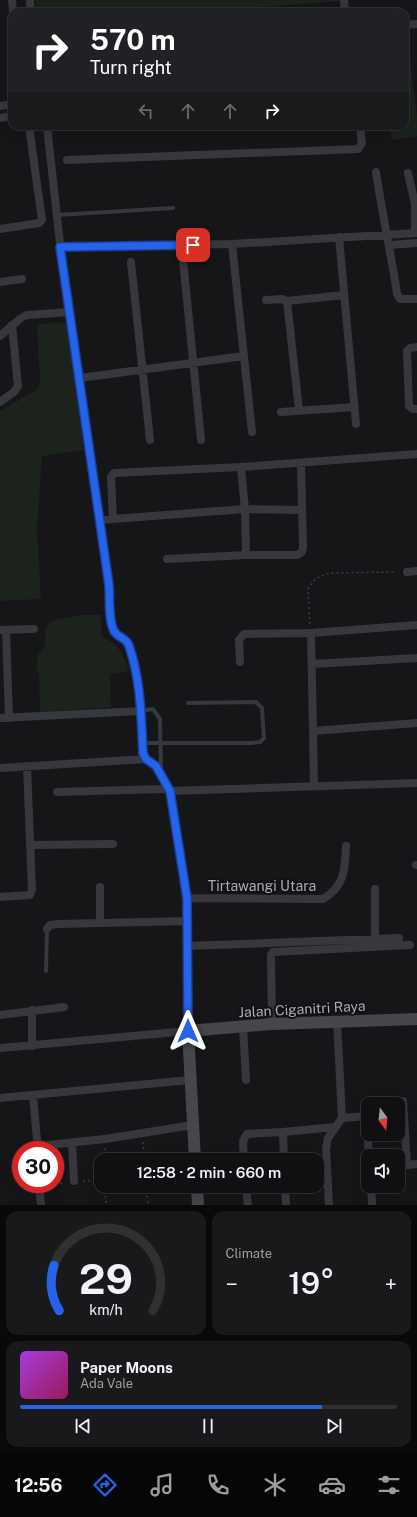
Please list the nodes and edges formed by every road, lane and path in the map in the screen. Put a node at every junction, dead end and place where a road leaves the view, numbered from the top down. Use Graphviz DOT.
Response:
graph roads {
  1 [pos="1,106"];
  2 [pos="5,117"];
  3 [pos="30,130"];
  4 [pos="46,130"];
  5 [pos="360,130"];
  6 [pos="67,160"];
  7 [pos="376,172"];
  8 [pos="408,173"];
  9 [pos="173,208"];
  10 [pos="57,215"];
  11 [pos="0,228"];
  12 [pos="416,233"];
  13 [pos="386,235"];
  14 [pos="339,237"];
  15 [pos="417,243"];
  16 [pos="232,244"];
  17 [pos="390,245"];
  18 [pos="60,247"];
  19 [pos="183,260"];
  20 [pos="131,262"];
  21 [pos="22,279"];
  22 [pos="0,282"];
  23 [pos="344,295"];
  24 [pos="417,299"];
  25 [pos="266,300"];
  26 [pos="287,300"];
  27 [pos="70,312"];
  28 [pos="12,325"];
  29 [pos="0,336"];
  30 [pos="417,347"];
  31 [pos="244,356"];
  32 [pos="193,362"];
  33 [pos="142,368"];
  34 [pos="80,378"];
  35 [pos="0,402"];
  36 [pos="354,407"];
  37 [pos="417,409"];
  38 [pos="299,410"];
  39 [pos="281,412"];
  40 [pos="356,424"];
  41 [pos="252,432"];
  42 [pos="150,440"];
  43 [pos="201,440"];
  44 [pos="417,454"];
  45 [pos="301,464"];
  46 [pos="241,467"];
  47 [pos="245,509"];
  48 [pos="301,510"];
  49 [pos="113,519"];
  50 [pos="100,520"];
  51 [pos="246,555"];
  52 [pos="167,559"];
  53 [pos="417,571"];
  54 [pos="394,572"];
  55 [pos="407,572"];
  56 [pos="417,625"];
  57 [pos="34,629"];
  58 [pos="3,630"];
  59 [pos="310,633"];
  60 [pos="417,658"];
  61 [pos="240,662"];
  62 [pos="312,664"];
  63 [pos="188,703"];
  64 [pos="141,711"];
  65 [pos="4,718"];
  66 [pos="417,723"];
  67 [pos="313,731"];
  68 [pos="142,743"];
  69 [pos="161,744"];
  70 [pos="146,759"];
  71 [pos="27,766"];
  72 [pos="0,768"];
  73 [pos="161,774"];
  74 [pos="417,783"];
  75 [pos="314,785"];
  76 [pos="170,791"];
  77 [pos="57,792"];
  78 [pos="113,844"];
  79 [pos="30,845"];
  80 [pos="346,846"];
  81 [pos="100,887"];
  82 [pos="375,889"];
  83 [pos="0,898"];
  84 [pos="187,898"];
  85 [pos="187,921"];
  86 [pos="100,923"];
  87 [pos="47,929"];
  88 [pos="375,938"];
  89 [pos="399,938"];
  90 [pos="410,945"];
  91 [pos="187,946"];
  92 [pos="46,971"];
  93 [pos="64,1007"];
  94 [pos="32,1010"];
  95 [pos="0,1015"];
  96 [pos="417,1019"];
  97 [pos="337,1021"];
  98 [pos="272,1024"];
  99 [pos="243,1026"];
  100 [pos="188,1031"];
  101 [pos="32,1046"];
  102 [pos="0,1048"];
  103 [pos="190,1080"];
  104 [pos="246,1080"];
  105 [pos="33,1096"];
  106 [pos="0,1098"];
  107 [pos="361,1116"];
  108 [pos="342,1118"];
  109 [pos="193,1125"];
  110 [pos="335,1127"];
  111 [pos="283,1132"];
  112 [pos="142,1133"];
  113 [pos="104,1139"];
  114 [pos="37,1141"];
  115 [pos="404,1141"];
  116 [pos="72,1143"];
  117 [pos="64,1144"];
  118 [pos="105,1153"];
  119 [pos="143,1153"];
  120 [pos="195,1153"];
  121 [pos="244,1153"];
  122 [pos="284,1153"];
  123 [pos="407,1164"];
  124 [pos="417,1164"];
  125 [pos="74,1182"];
  126 [pos="40,1193"];
  127 [pos="105,1193"];
  128 [pos="147,1193"];
  129 [pos="197,1193"];
  130 [pos="247,1193"];
  131 [pos="285,1193"];
  132 [pos="371,1193"];
  133 [pos="41,1205"];
  134 [pos="106,1205"];
  135 [pos="148,1205"];
  136 [pos="198,1205"];
  137 [pos="248,1205"];
  138 [pos="286,1205"];
  139 [pos="329,1205"];
  140 [pos="372,1205"];
  1 -- 2 [label="street"];
  3 -- 11 [label="street"];
  4 -- 10 [label="street"];
  5 -- 6 [label="street"];
  7 -- 13 [label="street"];
  8 -- 12 [label="street"];
  9 -- 10 [label="lane"];
  10 -- 18 [label="street"];
  12 -- 13 [label="street"];
  13 -- 14 [label="street"];
  13 -- 17 [label="street"];
  14 -- 16 [label="street"];
  14 -- 23 [label="street"];
  15 -- 17 [label="street"];
  16 -- 18 [label="street"];
  16 -- 31 [label="street"];
  17 -- 24 [label="street"];
  18 -- 27 [label="street"];
  19 -- 32 [label="street"];
  20 -- 33 [label="street"];
  21 -- 22 [label="street"];
  23 -- 26 [label="street"];
  23 -- 36 [label="street"];
  25 -- 26 [label="street"];
  26 -- 38 [label="street"];
  27 -- 28 [label="street"];
  27 -- 34 [label="street"];
  28 -- 29 [label="street"];
  28 -- 35 [label="street"];
  30 -- 37 [label="street"];
  31 -- 32 [label="street"];
  31 -- 41 [label="street"];
  32 -- 33 [label="street"];
  32 -- 43 [label="street"];
  33 -- 34 [label="street"];
  33 -- 42 [label="street"];
  34 -- 50 [label="street"];
  36 -- 38 [label="street"];
  36 -- 40 [label="street"];
  38 -- 39 [label="street"];
  44 -- 45 [label="street"];
  45 -- 46 [label="street"];
  45 -- 48 [label="street"];
  46 -- 47 [label="street"];
  46 -- 49 [label="street"];
  47 -- 48 [label="street"];
  47 -- 49 [label="street"];
  47 -- 51 [label="street"];
  48 -- 51 [label="street"];
  49 -- 50 [label="street"];
  50 -- 64 [label="street"];
  51 -- 52 [label="street"];
  53 -- 55 [label="street"];
  54 -- 59 [label="path"];
  56 -- 59 [label="street"];
  57 -- 58 [label="street"];
  58 -- 65 [label="street"];
  59 -- 61 [label="street"];
  59 -- 62 [label="street"];
  60 -- 62 [label="street"];
  62 -- 67 [label="street"];
  63 -- 69 [label="lane"];
  64 -- 65 [label="street"];
  64 -- 68 [label="street"];
  64 -- 69 [label="lane"];
  66 -- 67 [label="street"];
  67 -- 75 [label="street"];
  68 -- 69 [label="lane"];
  68 -- 70 [label="street"];
  69 -- 73 [label="lane"];
  70 -- 71 [label="street"];
  70 -- 73 [label="street"];
  71 -- 72 [label="street"];
  71 -- 79 [label="street"];
  73 -- 76 [label="street"];
  74 -- 75 [label="street"];
  75 -- 76 [label="street"];
  76 -- 77 [label="street"];
  76 -- 84 [label="street"];
  78 -- 79 [label="street"];
  79 -- 83 [label="street"];
  80 -- 84 [label="street, Tirtawangi Utara"];
  81 -- 86 [label="street"];
  82 -- 88 [label="street"];
  84 -- 85 [label="street"];
  85 -- 86 [label="street"];
  85 -- 91 [label="street"];
  86 -- 87 [label="street"];
  87 -- 92 [label="lane"];
  88 -- 89 [label="street"];
  88 -- 91 [label="street"];
  90 -- 98 [label="street"];
  91 -- 100 [label="street"];
  93 -- 94 [label="street"];
  94 -- 95 [label="street"];
  94 -- 101 [label="street"];
  96 -- 97 [label="street, Jalan Ciganitri Raya"];
  97 -- 98 [label="street, Jalan Ciganitri Raya"];
  97 -- 108 [label="street"];
  98 -- 99 [label="street, Jalan Ciganitri Raya"];
  99 -- 100 [label="street, Jalan Ciganitri Raya"];
  99 -- 104 [label="street"];
  100 -- 101 [label="street"];
  100 -- 103 [label="street"];
  101 -- 102 [label="street"];
  103 -- 105 [label="street"];
  103 -- 109 [label="street"];
  105 -- 106 [label="street"];
  105 -- 114 [label="street"];
  107 -- 108 [label="street"];
  108 -- 110 [label="street"];
  109 -- 112 [label="street"];
  109 -- 120 [label="street"];
  110 -- 111 [label="street"];
  110 -- 139 [label="street"];
  111 -- 121 [label="street"];
  111 -- 122 [label="street"];
  112 -- 113 [label="street"];
  112 -- 119 [label="path"];
  113 -- 116 [label="street"];
  113 -- 118 [label="path"];
  115 -- 123 [label="street"];
  116 -- 117 [label="street"];
  116 -- 125 [label="street"];
  123 -- 124 [label="street"];
  126 -- 133 [label="street"];
  127 -- 134 [label="path"];
  128 -- 135 [label="path"];
  129 -- 136 [label="street"];
  130 -- 137 [label="street"];
  131 -- 138 [label="street"];
  132 -- 140 [label="street"];
}
